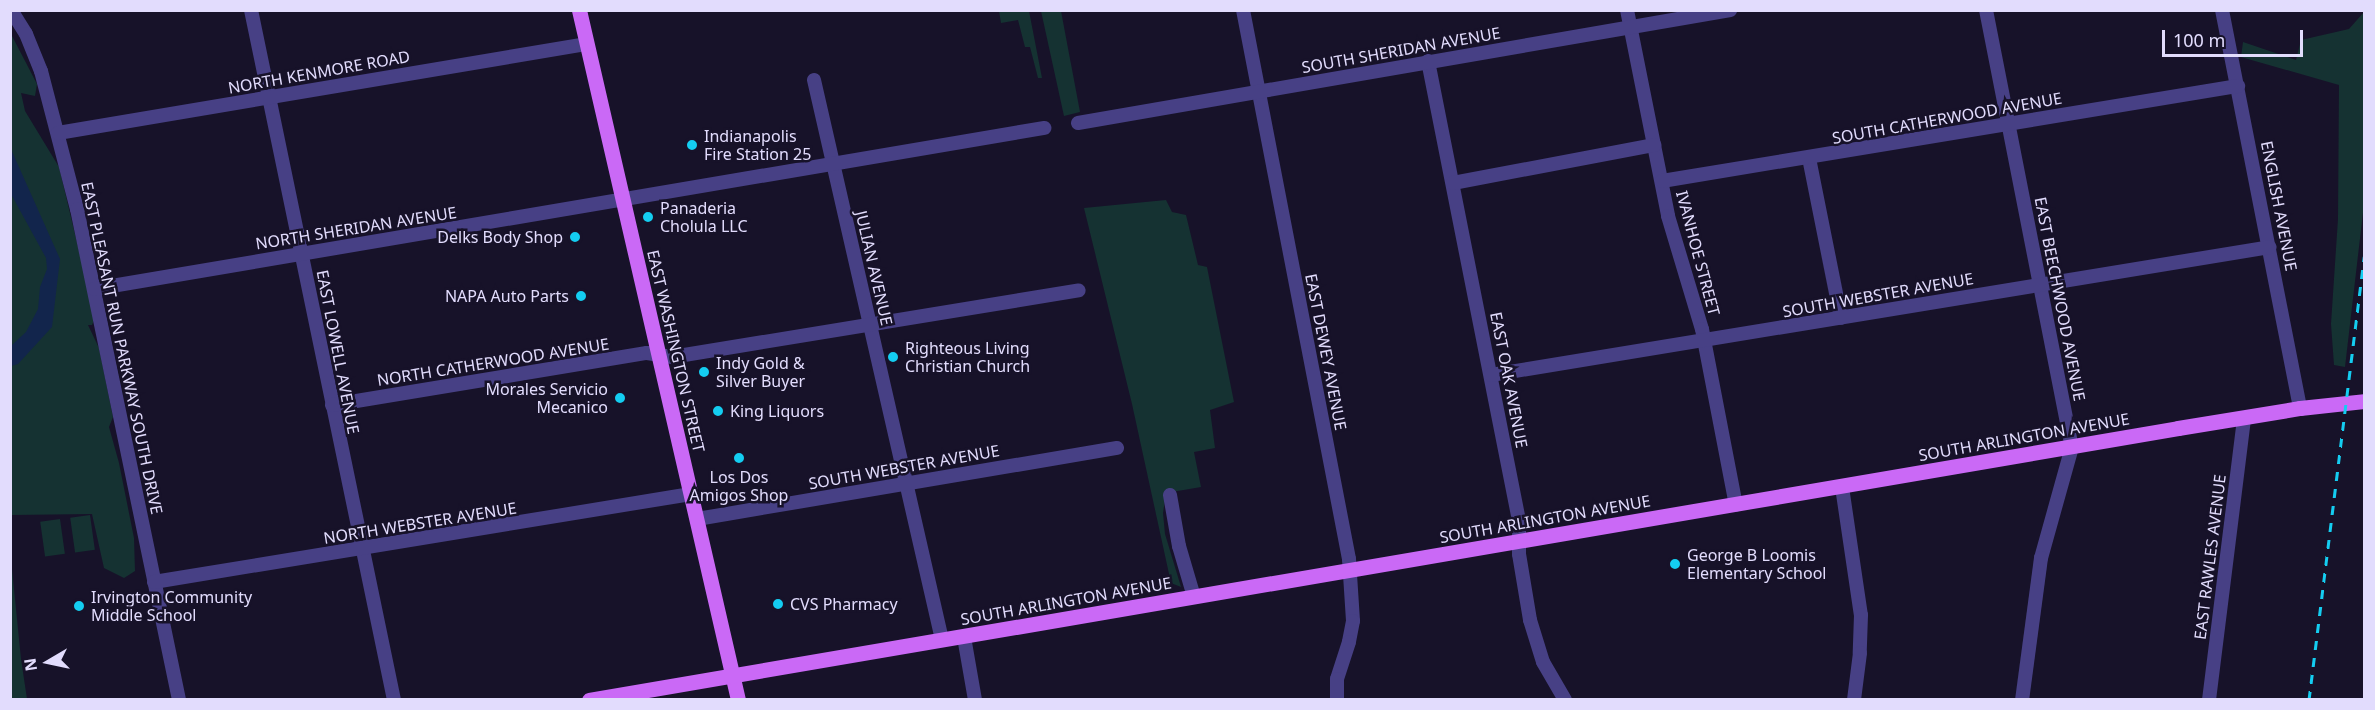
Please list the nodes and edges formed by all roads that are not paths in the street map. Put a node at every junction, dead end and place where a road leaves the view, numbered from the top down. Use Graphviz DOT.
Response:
graph roads {
  1 [pos="12,10"];
  2 [pos="251,10"];
  3 [pos="579,10"];
  4 [pos="1243,10"];
  5 [pos="1627,10"];
  6 [pos="1730,10"];
  7 [pos="1986,10"];
  8 [pos="2222,10"];
  9 [pos="1630,27"];
  10 [pos="586,44"];
  11 [pos="1428,61"];
  12 [pos="814,80"];
  13 [pos="2238,86"];
  14 [pos="1258,91"];
  15 [pos="268,98"];
  16 [pos="1078,123"];
  17 [pos="2009,124"];
  18 [pos="1044,128"];
  19 [pos="58,133"];
  20 [pos="1654,145"];
  21 [pos="1809,158"];
  22 [pos="832,164"];
  23 [pos="1662,181"];
  24 [pos="1453,183"];
  25 [pos="623,200"];
  26 [pos="2270,247"];
  27 [pos="301,254"];
  28 [pos="2040,285"];
  29 [pos="94,289"];
  30 [pos="1079,290"];
  31 [pos="1841,318"];
  32 [pos="870,323"];
  33 [pos="1704,341"];
  34 [pos="659,356"];
  35 [pos="1491,375"];
  36 [pos="2364,401"];
  37 [pos="332,405"];
  38 [pos="2300,408"];
  39 [pos="2244,418"];
  40 [pos="2072,447"];
  41 [pos="1116,448"];
  42 [pos="906,484"];
  43 [pos="1842,487"];
  44 [pos="690,494"];
  45 [pos="1170,495"];
  46 [pos="1736,505"];
  47 [pos="697,519"];
  48 [pos="1520,542"];
  49 [pos="362,550"];
  50 [pos="1351,571"];
  51 [pos="154,582"];
  52 [pos="1194,597"];
  53 [pos="964,637"];
  54 [pos="942,640"];
  55 [pos="732,676"];
  56 [pos="179,699"];
  57 [pos="394,699"];
  58 [pos="589,699"];
  59 [pos="738,699"];
  60 [pos="975,699"];
  61 [pos="1336,699"];
  62 [pos="1565,699"];
  63 [pos="1854,699"];
  64 [pos="2022,699"];
  65 [pos="2209,699"];
  1 -- 19 [label="street, EAST PLEASANT RUN PARKWAY SOUTH DRIVE"];
  2 -- 15 [label="street, EAST LOWELL AVENUE"];
  3 -- 10 [label="main road, EAST WASHINGTON STREET"];
  4 -- 14 [label="street, EAST DEWEY AVENUE"];
  5 -- 9 [label="street, IVANHOE STREET"];
  6 -- 9 [label="street, SOUTH SHERIDAN AVENUE"];
  7 -- 17 [label="street, EAST BEECHWOOD AVENUE"];
  8 -- 13 [label="street, ENGLISH AVENUE"];
  9 -- 11 [label="street, SOUTH SHERIDAN AVENUE"];
  9 -- 20 [label="street, IVANHOE STREET"];
  10 -- 15 [label="street, NORTH KENMORE ROAD"];
  10 -- 25 [label="main road, EAST WASHINGTON STREET"];
  11 -- 14 [label="street, SOUTH SHERIDAN AVENUE"];
  11 -- 24 [label="street, EAST OAK AVENUE"];
  12 -- 22 [label="street, JULIAN AVENUE"];
  13 -- 17 [label="street, SOUTH CATHERWOOD AVENUE"];
  13 -- 26 [label="street, ENGLISH AVENUE"];
  14 -- 16 [label="street, SOUTH SHERIDAN AVENUE"];
  14 -- 50 [label="street, EAST DEWEY AVENUE"];
  15 -- 19 [label="street, NORTH KENMORE ROAD"];
  15 -- 27 [label="street, EAST LOWELL AVENUE"];
  17 -- 21 [label="street, SOUTH CATHERWOOD AVENUE"];
  17 -- 28 [label="street, EAST BEECHWOOD AVENUE"];
  18 -- 22 [label="street"];
  19 -- 29 [label="street, EAST PLEASANT RUN PARKWAY SOUTH DRIVE"];
  20 -- 23 [label="street, IVANHOE STREET"];
  20 -- 24 [label="street"];
  21 -- 23 [label="street, SOUTH CATHERWOOD AVENUE"];
  21 -- 31 [label="street"];
  22 -- 25 [label="street"];
  22 -- 32 [label="street, JULIAN AVENUE"];
  23 -- 33 [label="street, IVANHOE STREET"];
  24 -- 35 [label="street, EAST OAK AVENUE"];
  25 -- 27 [label="street, NORTH SHERIDAN AVENUE"];
  25 -- 34 [label="main road, EAST WASHINGTON STREET"];
  26 -- 28 [label="street, SOUTH WEBSTER AVENUE"];
  26 -- 38 [label="street, ENGLISH AVENUE"];
  27 -- 29 [label="street, NORTH SHERIDAN AVENUE"];
  27 -- 37 [label="street, EAST LOWELL AVENUE"];
  28 -- 31 [label="street, SOUTH WEBSTER AVENUE"];
  28 -- 40 [label="street, EAST BEECHWOOD AVENUE"];
  29 -- 51 [label="street, EAST PLEASANT RUN PARKWAY SOUTH DRIVE"];
  30 -- 32 [label="street"];
  31 -- 33 [label="street, SOUTH WEBSTER AVENUE"];
  32 -- 34 [label="street"];
  32 -- 42 [label="street, JULIAN AVENUE"];
  33 -- 35 [label="street, SOUTH WEBSTER AVENUE"];
  33 -- 46 [label="street, IVANHOE STREET"];
  34 -- 37 [label="street, NORTH CATHERWOOD AVENUE"];
  34 -- 44 [label="main road, EAST WASHINGTON STREET"];
  35 -- 48 [label="street, EAST OAK AVENUE"];
  36 -- 38 [label="main road, SOUTH ARLINGTON AVENUE"];
  37 -- 49 [label="street, EAST LOWELL AVENUE"];
  38 -- 39 [label="main road, SOUTH ARLINGTON AVENUE"];
  39 -- 40 [label="main road, SOUTH ARLINGTON AVENUE"];
  39 -- 65 [label="street, EAST RAWLES AVENUE"];
  40 -- 43 [label="main road, SOUTH ARLINGTON AVENUE"];
  40 -- 64 [label="street, EAST BEECHWOOD AVENUE"];
  41 -- 42 [label="street, SOUTH WEBSTER AVENUE"];
  42 -- 47 [label="street, SOUTH WEBSTER AVENUE"];
  42 -- 54 [label="street, JULIAN AVENUE"];
  43 -- 46 [label="main road, SOUTH ARLINGTON AVENUE"];
  43 -- 63 [label="street"];
  44 -- 47 [label="main road, EAST WASHINGTON STREET"];
  44 -- 49 [label="street, NORTH WEBSTER AVENUE"];
  45 -- 52 [label="street"];
  46 -- 48 [label="main road, SOUTH ARLINGTON AVENUE"];
  47 -- 55 [label="main road, EAST WASHINGTON STREET"];
  48 -- 50 [label="main road, SOUTH ARLINGTON AVENUE"];
  48 -- 62 [label="street, EAST OAK AVENUE"];
  49 -- 51 [label="street, NORTH WEBSTER AVENUE"];
  49 -- 57 [label="street, EAST LOWELL AVENUE"];
  50 -- 52 [label="main road, SOUTH ARLINGTON AVENUE"];
  50 -- 61 [label="street, EAST DEWEY AVENUE"];
  51 -- 56 [label="street, EAST PLEASANT RUN PARKWAY SOUTH DRIVE"];
  52 -- 53 [label="main road, SOUTH ARLINGTON AVENUE"];
  53 -- 54 [label="main road, SOUTH ARLINGTON AVENUE"];
  53 -- 60 [label="street"];
  54 -- 55 [label="main road, SOUTH ARLINGTON AVENUE"];
  55 -- 58 [label="main road, SOUTH ARLINGTON AVENUE"];
  55 -- 59 [label="main road, EAST WASHINGTON STREET"];
}
